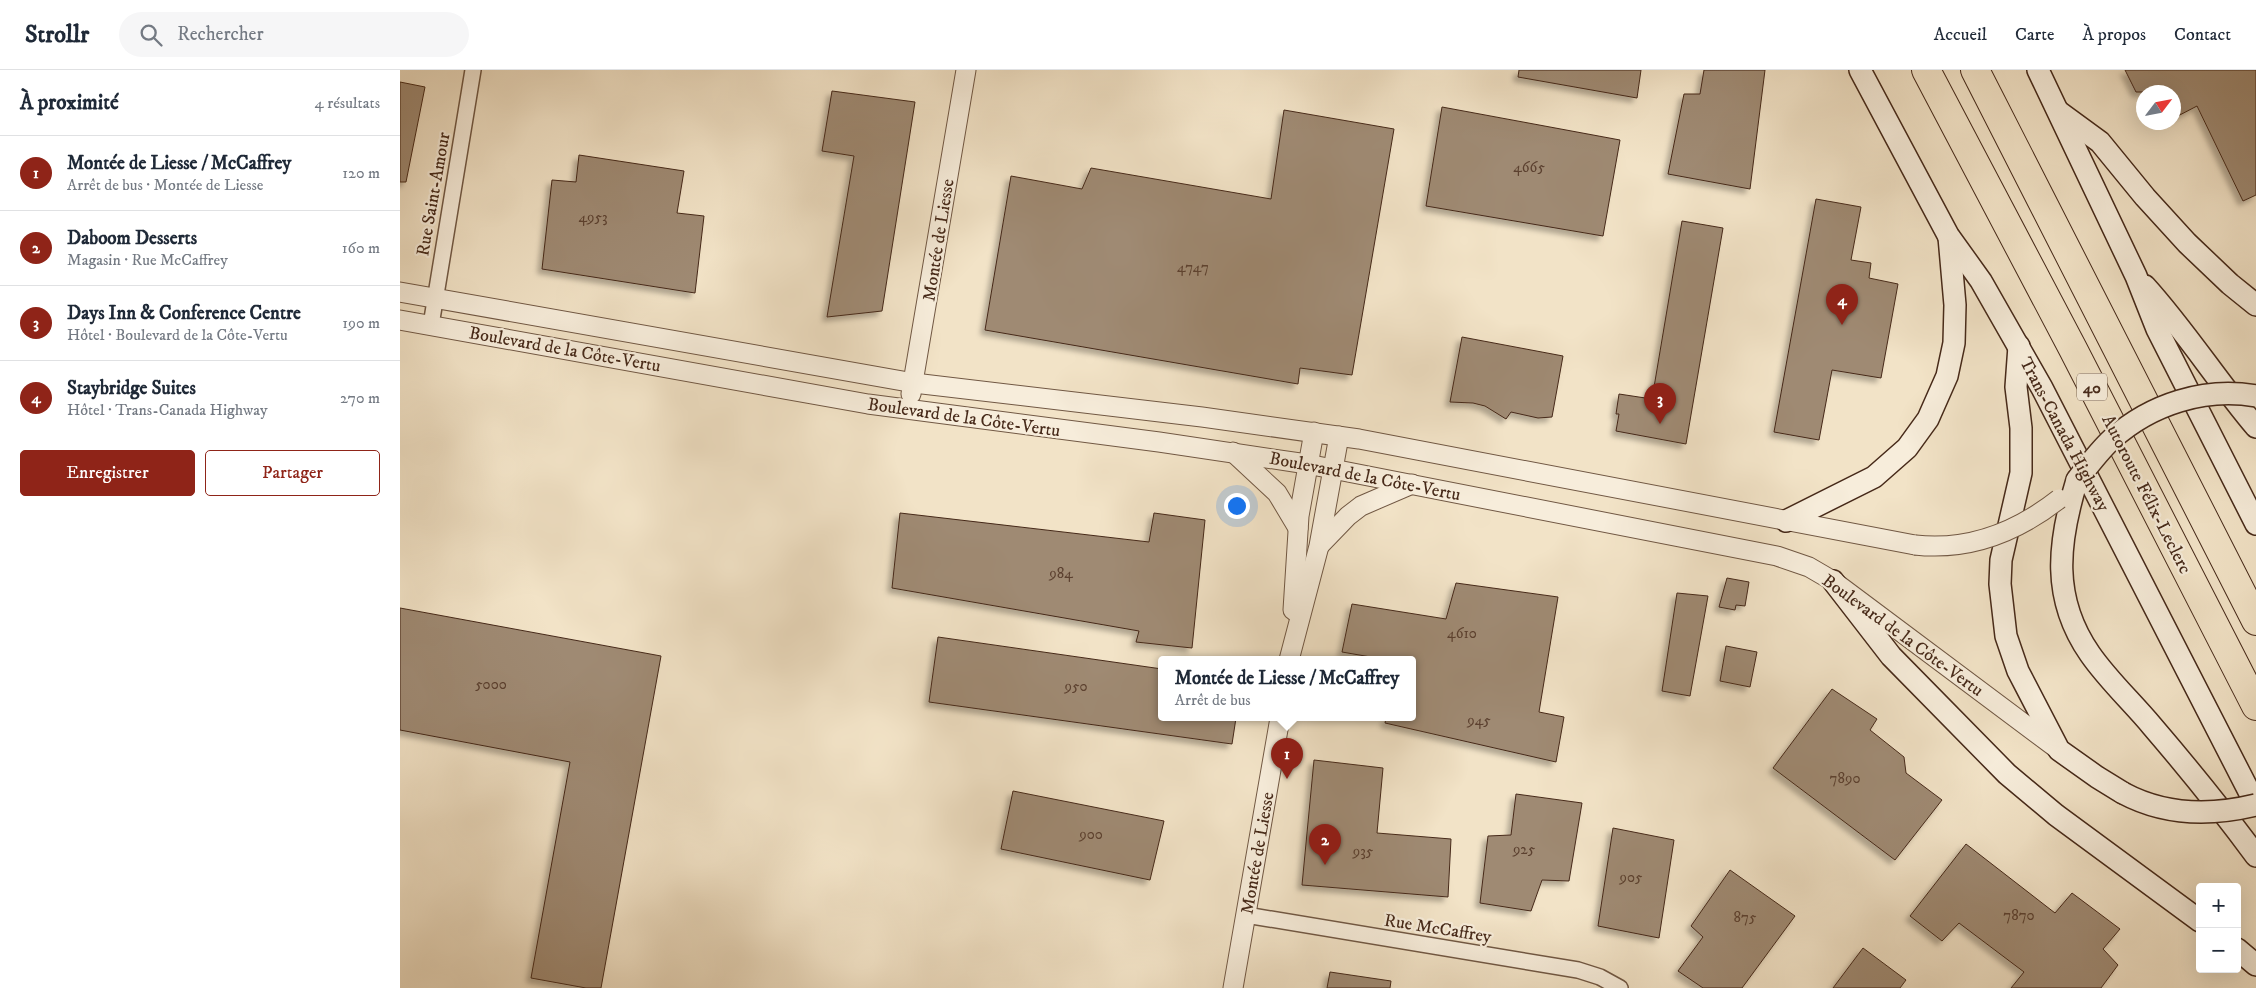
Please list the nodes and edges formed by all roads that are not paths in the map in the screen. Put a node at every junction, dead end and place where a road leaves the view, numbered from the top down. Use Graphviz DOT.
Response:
graph roads {
  1 [pos="473,70"];
  2 [pos="966,70"];
  3 [pos="1860,70"];
  4 [pos="1926,70"];
  5 [pos="1975,70"];
  6 [pos="2038,70"];
  7 [pos="2057,110"];
  8 [pos="1948,235"];
  9 [pos="2136,276"];
  10 [pos="400,292"];
  11 [pos="435,299"];
  12 [pos="2256,305"];
  13 [pos="400,320"];
  14 [pos="431,325"];
  15 [pos="2019,346"];
  16 [pos="914,383"];
  17 [pos="2256,396"];
  18 [pos="908,410"];
  19 [pos="2256,427"];
  20 [pos="1314,432"];
  21 [pos="1338,436"];
  22 [pos="1233,452"];
  23 [pos="1308,464"];
  24 [pos="1334,469"];
  25 [pos="2077,480"];
  26 [pos="1412,484"];
  27 [pos="1786,521"];
  28 [pos="2256,524"];
  29 [pos="1298,528"];
  30 [pos="1319,546"];
  31 [pos="1834,581"];
  32 [pos="2256,621"];
  33 [pos="1290,655"];
  34 [pos="2256,706"];
  35 [pos="1279,721"];
  36 [pos="2059,750"];
  37 [pos="2256,805"];
  38 [pos="2256,856"];
  39 [pos="1246,915"];
  40 [pos="2196,918"];
  41 [pos="2241,952"];
  42 [pos="2256,965"];
  43 [pos="1233,988"];
  44 [pos="1620,988"];
  1 -- 11 [label="street, Rue Saint-Amour"];
  2 -- 16 [label="street, Montée de Liesse"];
  3 -- 8 [label="main road, Trans-Canada Highway"];
  4 -- 34 [label="highway, Autoroute Félix-Leclerc / 40"];
  5 -- 32 [label="highway, 40"];
  6 -- 7 [label="main road"];
  7 -- 9 [label="main road"];
  7 -- 12 [label="main road"];
  8 -- 15 [label="main road, Trans-Canada Highway"];
  8 -- 27 [label="main road"];
  9 -- 19 [label="main road"];
  9 -- 28 [label="main road"];
  10 -- 11 [label="street, Boulevard de la Côte-Vertu"];
  11 -- 14 [label="street, Rue Saint-Amour"];
  11 -- 16 [label="street, Boulevard de la Côte-Vertu"];
  13 -- 14 [label="street, Boulevard de la Côte-Vertu"];
  14 -- 18 [label="street, Boulevard de la Côte-Vertu"];
  15 -- 36 [label="main road"];
  15 -- 37 [label="main road, Trans-Canada Highway"];
  16 -- 18 [label="street, Montée de Liesse"];
  16 -- 20 [label="street, Boulevard de la Côte-Vertu"];
  17 -- 25 [label="main road, Boulevard de la Côte-Vertu, bridge"];
  18 -- 22 [label="street, Boulevard de la Côte-Vertu"];
  20 -- 21 [label="street, Boulevard de la Côte-Vertu"];
  20 -- 23 [label="street"];
  21 -- 24 [label="street"];
  21 -- 27 [label="street, Boulevard de la Côte-Vertu"];
  22 -- 23 [label="street, Boulevard de la Côte-Vertu"];
  22 -- 29 [label="street"];
  23 -- 24 [label="street, Boulevard de la Côte-Vertu"];
  23 -- 29 [label="street"];
  24 -- 26 [label="street, Boulevard de la Côte-Vertu"];
  24 -- 30 [label="street"];
  25 -- 27 [label="street, Boulevard de la Côte-Vertu, bridge"];
  25 -- 38 [label="main road"];
  26 -- 30 [label="street"];
  26 -- 31 [label="street, Boulevard de la Côte-Vertu"];
  29 -- 33 [label="street"];
  30 -- 33 [label="street"];
  31 -- 36 [label="street, Boulevard de la Côte-Vertu"];
  31 -- 40 [label="main road"];
  35 -- 39 [label="street, Montée de Liesse"];
  36 -- 37 [label="main road, Boulevard de la Côte-Vertu, bridge"];
  39 -- 43 [label="street, Montée de Liesse"];
  39 -- 44 [label="street, Rue McCaffrey"];
  41 -- 42 [label="main road"];
}
